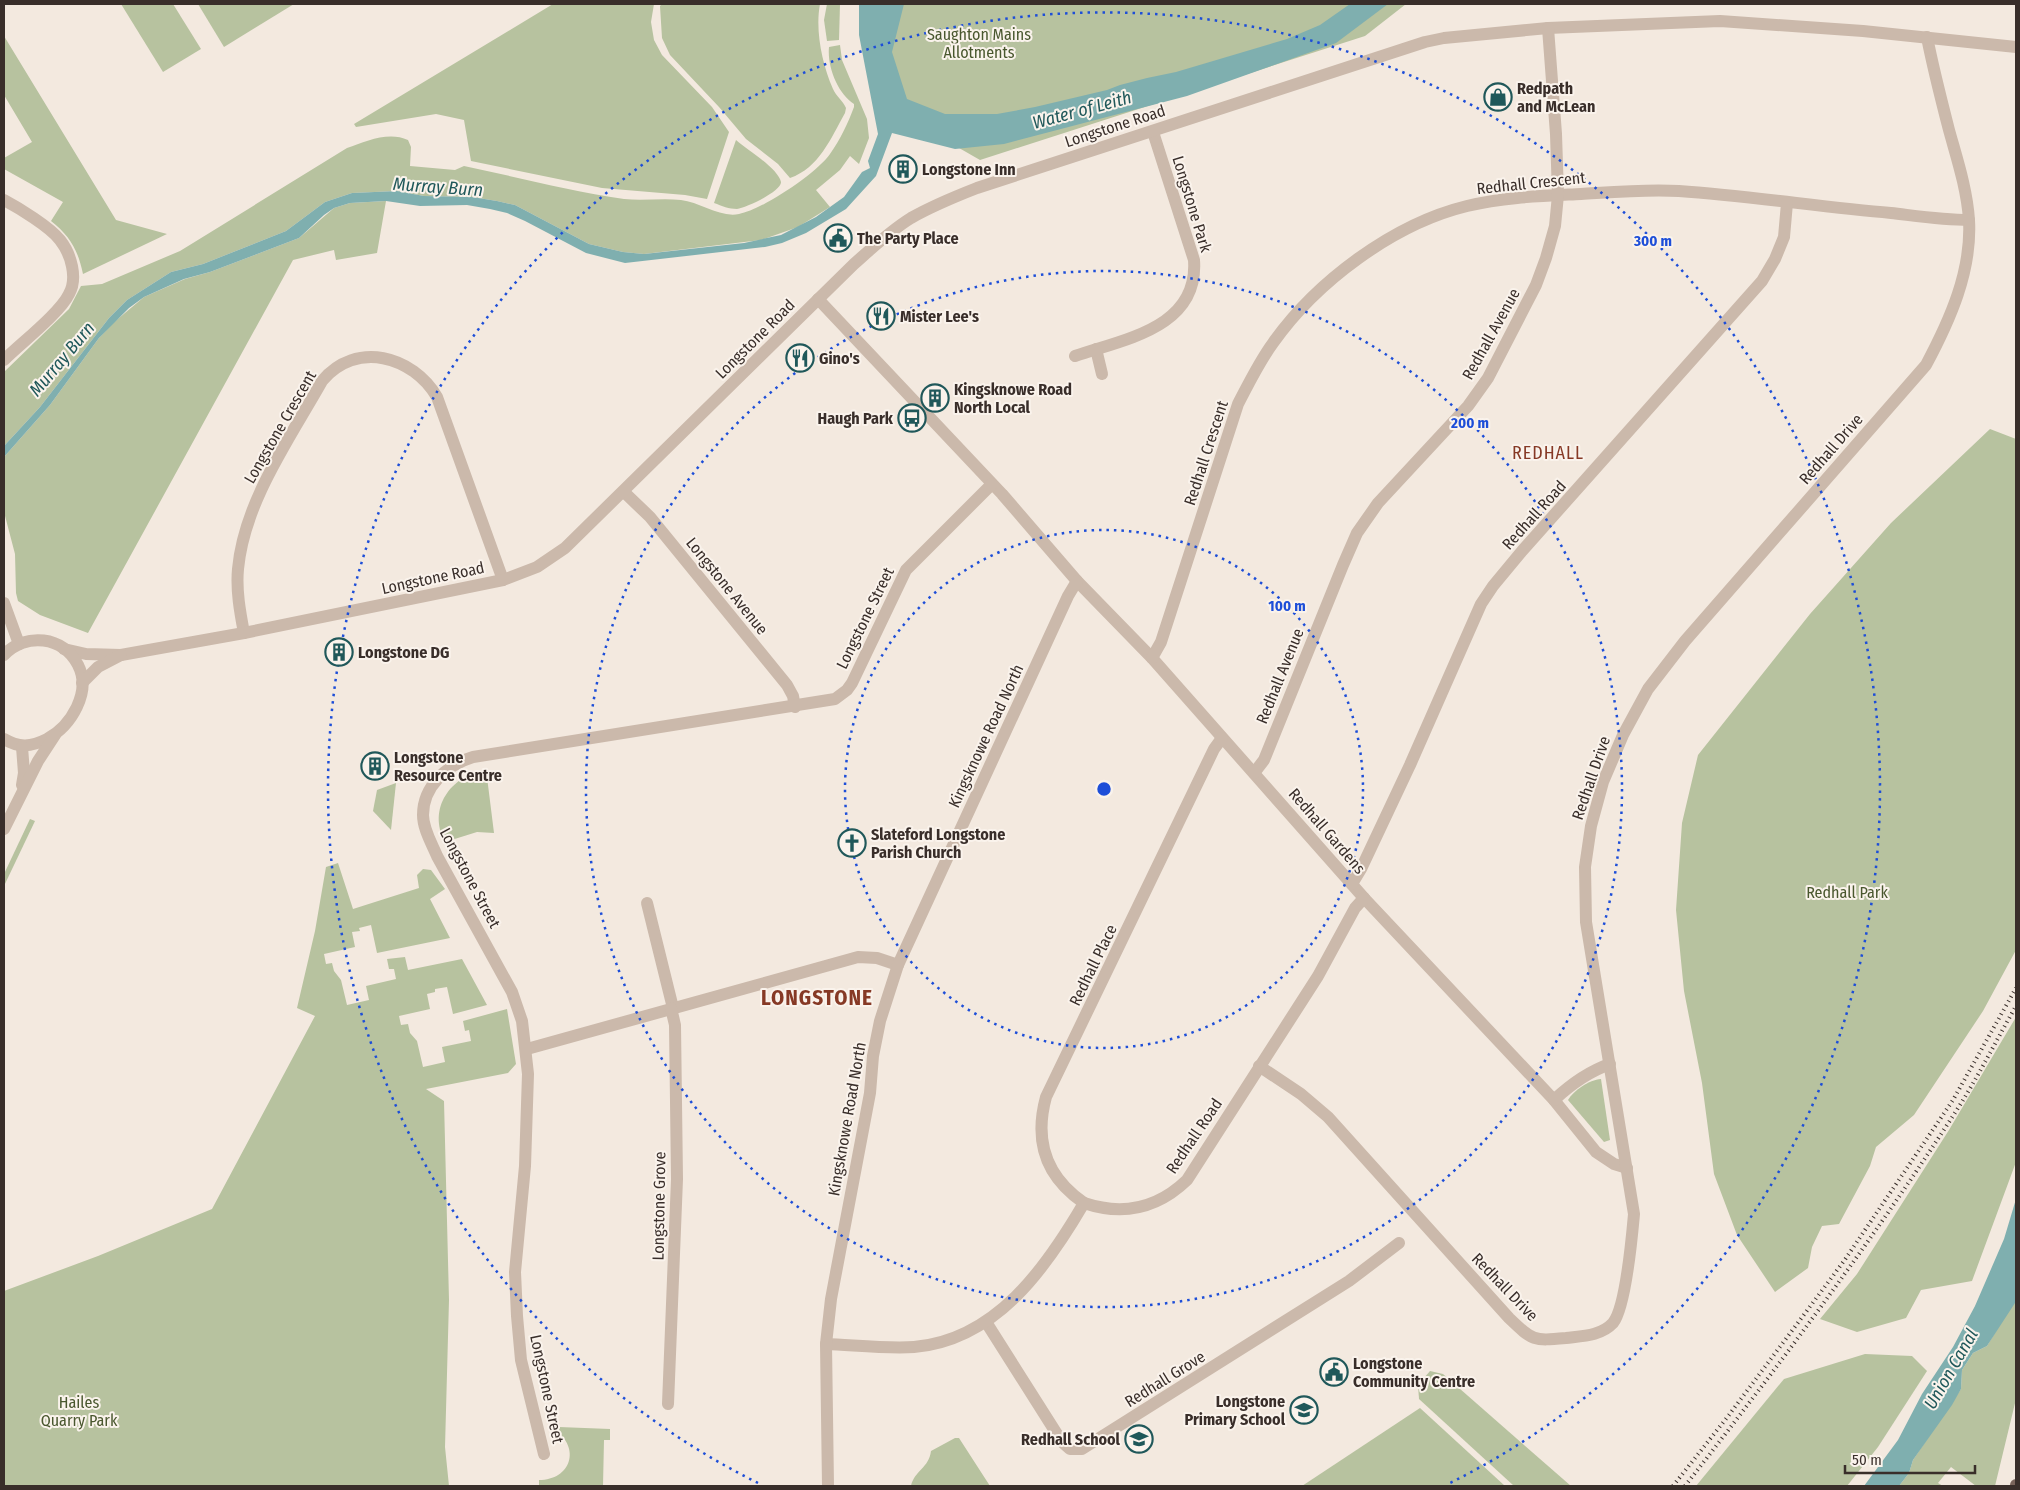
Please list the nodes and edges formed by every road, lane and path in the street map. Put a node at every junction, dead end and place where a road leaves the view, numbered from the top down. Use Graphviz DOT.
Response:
graph roads {
  1 [pos="1548,28"];
  2 [pos="1927,37"];
  3 [pos="2016,47"];
  4 [pos="1153,132"];
  5 [pos="1558,195"];
  6 [pos="4,200"];
  7 [pos="1787,203"];
  8 [pos="1969,220"];
  9 [pos="818,299"];
  10 [pos="1096,349"];
  11 [pos="1075,356"];
  12 [pos="4,360"];
  13 [pos="1102,374"];
  14 [pos="992,484"];
  15 [pos="624,492"];
  16 [pos="503,580"];
  17 [pos="1078,581"];
  18 [pos="4,603"];
  19 [pos="244,633"];
  20 [pos="19,644"];
  21 [pos="64,650"];
  22 [pos="4,655"];
  23 [pos="121,655"];
  24 [pos="1152,658"];
  25 [pos="82,683"];
  26 [pos="795,707"];
  27 [pos="56,732"];
  28 [pos="1222,738"];
  29 [pos="4,739"];
  30 [pos="22,746"];
  31 [pos="1254,773"];
  32 [pos="21,793"];
  33 [pos="4,829"];
  34 [pos="1352,884"];
  35 [pos="1364,898"];
  36 [pos="647,903"];
  37 [pos="898,965"];
  38 [pos="672,1008"];
  39 [pos="527,1049"];
  40 [pos="1610,1064"];
  41 [pos="1259,1066"];
  42 [pos="1554,1100"];
  43 [pos="1627,1168"];
  44 [pos="1084,1202"];
  45 [pos="1400,1243"];
  46 [pos="986,1322"];
  47 [pos="826,1344"];
  48 [pos="668,1404"];
  49 [pos="544,1454"];
  50 [pos="828,1486"];
  1 -- 2 [label="street, Longstone Road"];
  1 -- 4 [label="street, Longstone Road"];
  1 -- 5 [label="street, Redhall Avenue"];
  2 -- 3 [label="street, Longstone Road"];
  2 -- 8 [label="street, Redhall Drive"];
  4 -- 9 [label="street, Longstone Road"];
  4 -- 10 [label="street, Longstone Park"];
  5 -- 7 [label="street, Redhall Crescent"];
  5 -- 24 [label="street, Redhall Crescent"];
  5 -- 31 [label="street, Redhall Avenue"];
  6 -- 12 [label="street"];
  7 -- 8 [label="street, Redhall Crescent"];
  7 -- 34 [label="street, Redhall Road"];
  8 -- 40 [label="street, Redhall Drive"];
  9 -- 14 [label="street"];
  9 -- 15 [label="street, Longstone Road"];
  10 -- 11 [label="street, Longstone Park"];
  10 -- 13 [label="street"];
  14 -- 17 [label="street"];
  14 -- 26 [label="street, Longstone Street"];
  15 -- 16 [label="street, Longstone Road"];
  15 -- 26 [label="street, Longstone Avenue"];
  16 -- 19 [label="street, Longstone Road"];
  16 -- 19 [label="street, Longstone Crescent"];
  17 -- 24 [label="street, Redhall Gardens"];
  17 -- 37 [label="street, Kingsknowe Road North"];
  18 -- 20 [label="street"];
  19 -- 23 [label="street, Longstone Road"];
  20 -- 21 [label="street"];
  20 -- 22 [label="street"];
  21 -- 23 [label="street, Longstone Road"];
  21 -- 25 [label="street"];
  23 -- 25 [label="street, Longstone Road"];
  24 -- 28 [label="street, Redhall Gardens"];
  25 -- 27 [label="street"];
  26 -- 39 [label="street, Longstone Street"];
  27 -- 30 [label="street"];
  27 -- 32 [label="street"];
  28 -- 31 [label="street, Redhall Gardens"];
  28 -- 44 [label="street, Redhall Place"];
  29 -- 30 [label="street"];
  30 -- 32 [label="street"];
  31 -- 34 [label="street, Redhall Gardens"];
  32 -- 33 [label="street"];
  34 -- 35 [label="street, Redhall Gardens"];
  35 -- 41 [label="street, Redhall Road"];
  35 -- 42 [label="street, Redhall Gardens"];
  36 -- 38 [label="street, Longstone Grove"];
  37 -- 38 [label="street"];
  37 -- 47 [label="street, Kingsknowe Road North"];
  38 -- 39 [label="street"];
  38 -- 48 [label="street, Longstone Grove"];
  39 -- 49 [label="street, Longstone Street"];
  40 -- 42 [label="street"];
  40 -- 43 [label="street, Redhall Drive"];
  41 -- 43 [label="street, Redhall Drive"];
  41 -- 44 [label="street, Redhall Road"];
  42 -- 43 [label="street, Redhall Gardens"];
  44 -- 46 [label="street"];
  45 -- 46 [label="street, Redhall Grove"];
  46 -- 47 [label="street"];
  47 -- 50 [label="street, Kingsknowe Road North"];
}
